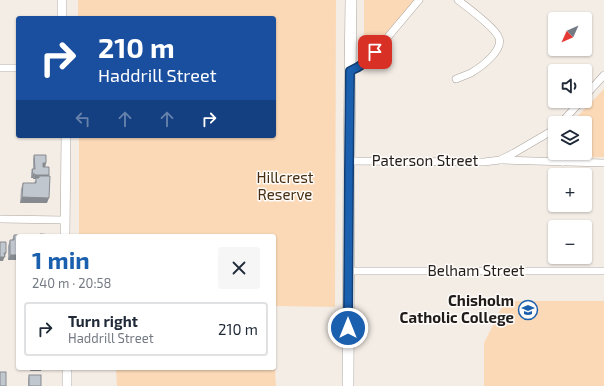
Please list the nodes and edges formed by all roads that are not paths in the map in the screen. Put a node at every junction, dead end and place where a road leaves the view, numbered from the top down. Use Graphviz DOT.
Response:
graph roads {
  1 [pos="62,0"];
  2 [pos="351,0"];
  3 [pos="419,0"];
  4 [pos="458,0"];
  5 [pos="62,16"];
  6 [pos="0,68"];
  7 [pos="16,68"];
  8 [pos="350,71"];
  9 [pos="604,75"];
  10 [pos="456,79"];
  11 [pos="592,88"];
  12 [pos="575,108"];
  13 [pos="567,116"];
  14 [pos="548,133"];
  15 [pos="66,138"];
  16 [pos="500,160"];
  17 [pos="349,161"];
  18 [pos="563,162"];
  19 [pos="604,163"];
  20 [pos="0,219"];
  21 [pos="65,220"];
  22 [pos="65,234"];
  23 [pos="349,271"];
  24 [pos="604,271"];
  25 [pos="67,370"];
  26 [pos="67,386"];
  27 [pos="348,386"];
  1 -- 5 [label="street"];
  2 -- 8 [label="main road"];
  3 -- 8 [label="street"];
  4 -- 10 [label="street"];
  6 -- 7 [label="street"];
  8 -- 17 [label="main road"];
  9 -- 11 [label="street"];
  12 -- 13 [label="street"];
  14 -- 16 [label="street, Paterson Street"];
  15 -- 21 [label="street"];
  16 -- 17 [label="street, Paterson Street"];
  16 -- 18 [label="street, Paterson Street"];
  17 -- 23 [label="main road"];
  18 -- 19 [label="street, Paterson Street"];
  20 -- 21 [label="street"];
  21 -- 22 [label="street"];
  23 -- 24 [label="street, Belham Street"];
  23 -- 27 [label="main road"];
  25 -- 26 [label="street"];
}
